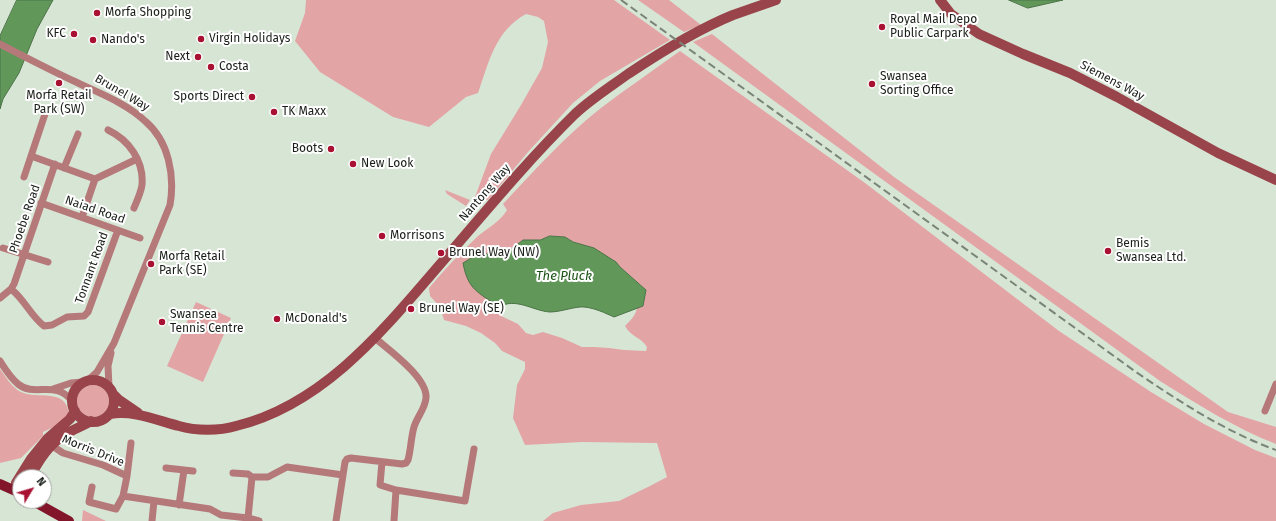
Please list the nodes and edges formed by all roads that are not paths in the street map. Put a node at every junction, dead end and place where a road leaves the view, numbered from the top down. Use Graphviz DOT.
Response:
graph roads {
  1 [pos="776,0"];
  2 [pos="940,0"];
  3 [pos="0,44"];
  4 [pos="46,111"];
  5 [pos="108,130"];
  6 [pos="78,134"];
  7 [pos="31,156"];
  8 [pos="137,159"];
  9 [pos="55,164"];
  10 [pos="64,168"];
  11 [pos="24,177"];
  12 [pos="95,179"];
  13 [pos="1276,180"];
  14 [pos="42,203"];
  15 [pos="134,208"];
  16 [pos="82,217"];
  17 [pos="118,230"];
  18 [pos="140,238"];
  19 [pos="3,248"];
  20 [pos="24,254"];
  21 [pos="48,262"];
  22 [pos="11,289"];
  23 [pos="0,298"];
  24 [pos="375,338"];
  25 [pos="114,344"];
  26 [pos="0,361"];
  27 [pos="86,381"];
  28 [pos="1276,384"];
  29 [pos="53,389"];
  30 [pos="111,390"];
  31 [pos="72,401"];
  32 [pos="1265,411"];
  33 [pos="75,412"];
  34 [pos="110,414"];
  35 [pos="139,414"];
  36 [pos="91,421"];
  37 [pos="131,443"];
  38 [pos="51,445"];
  39 [pos="474,449"];
  40 [pos="382,462"];
  41 [pos="166,468"];
  42 [pos="25,469"];
  43 [pos="36,469"];
  44 [pos="184,470"];
  45 [pos="193,471"];
  46 [pos="233,472"];
  47 [pos="343,475"];
  48 [pos="127,476"];
  49 [pos="252,477"];
  50 [pos="0,484"];
  51 [pos="92,487"];
  52 [pos="12,489"];
  53 [pos="396,490"];
  54 [pos="123,496"];
  55 [pos="154,501"];
  56 [pos="179,505"];
  57 [pos="52,509"];
  58 [pos="248,518"];
  59 [pos="69,521"];
  60 [pos="152,521"];
  61 [pos="258,521"];
  62 [pos="336,521"];
  63 [pos="394,521"];
  1 -- 24 [label="street, Nantong Way"];
  2 -- 13 [label="street, Siemens Way"];
  3 -- 25 [label="street, Brunel Way"];
  4 -- 7 [label="street"];
  5 -- 8 [label="street"];
  6 -- 10 [label="street"];
  7 -- 9 [label="street"];
  7 -- 11 [label="street"];
  8 -- 12 [label="street"];
  8 -- 15 [label="street"];
  9 -- 10 [label="street"];
  9 -- 14 [label="street, Phoebe Road"];
  10 -- 12 [label="street"];
  12 -- 16 [label="street"];
  14 -- 16 [label="street, Naiad Road"];
  14 -- 20 [label="street, Phoebe Road"];
  16 -- 17 [label="street, Naiad Road"];
  17 -- 18 [label="street, Naiad Road"];
  17 -- 22 [label="street, Tonnant Road"];
  19 -- 20 [label="street"];
  20 -- 21 [label="street"];
  20 -- 22 [label="street, Phoebe Road"];
  22 -- 23 [label="street"];
  24 -- 35 [label="street, Nantong Way"];
  24 -- 40 [label="street"];
  25 -- 27 [label="street, Brunel Way"];
  25 -- 30 [label="street, Brunel Way"];
  26 -- 29 [label="street"];
  27 -- 29 [label="street"];
  27 -- 30 [label="street"];
  27 -- 31 [label="street"];
  28 -- 32 [label="street"];
  29 -- 31 [label="street"];
  30 -- 34 [label="street"];
  30 -- 35 [label="street, Nantong Way"];
  31 -- 33 [label="street"];
  33 -- 36 [label="street"];
  33 -- 42 [label="street"];
  34 -- 35 [label="street, Nantong Way"];
  34 -- 36 [label="street"];
  36 -- 38 [label="street"];
  37 -- 48 [label="street, Morris Drive"];
  38 -- 43 [label="street"];
  38 -- 48 [label="street, Morris Drive"];
  39 -- 53 [label="street"];
  40 -- 47 [label="street"];
  40 -- 53 [label="street"];
  41 -- 44 [label="street"];
  44 -- 45 [label="street"];
  44 -- 56 [label="street"];
  46 -- 49 [label="street"];
  47 -- 49 [label="street"];
  47 -- 62 [label="street"];
  48 -- 54 [label="street, Morris Drive"];
  49 -- 58 [label="street"];
  50 -- 52 [label="main road"];
  51 -- 54 [label="street"];
  53 -- 63 [label="street"];
  54 -- 55 [label="street"];
  55 -- 56 [label="street"];
  55 -- 60 [label="street"];
  56 -- 58 [label="street"];
  57 -- 59 [label="main road"];
  58 -- 61 [label="street"];
}
